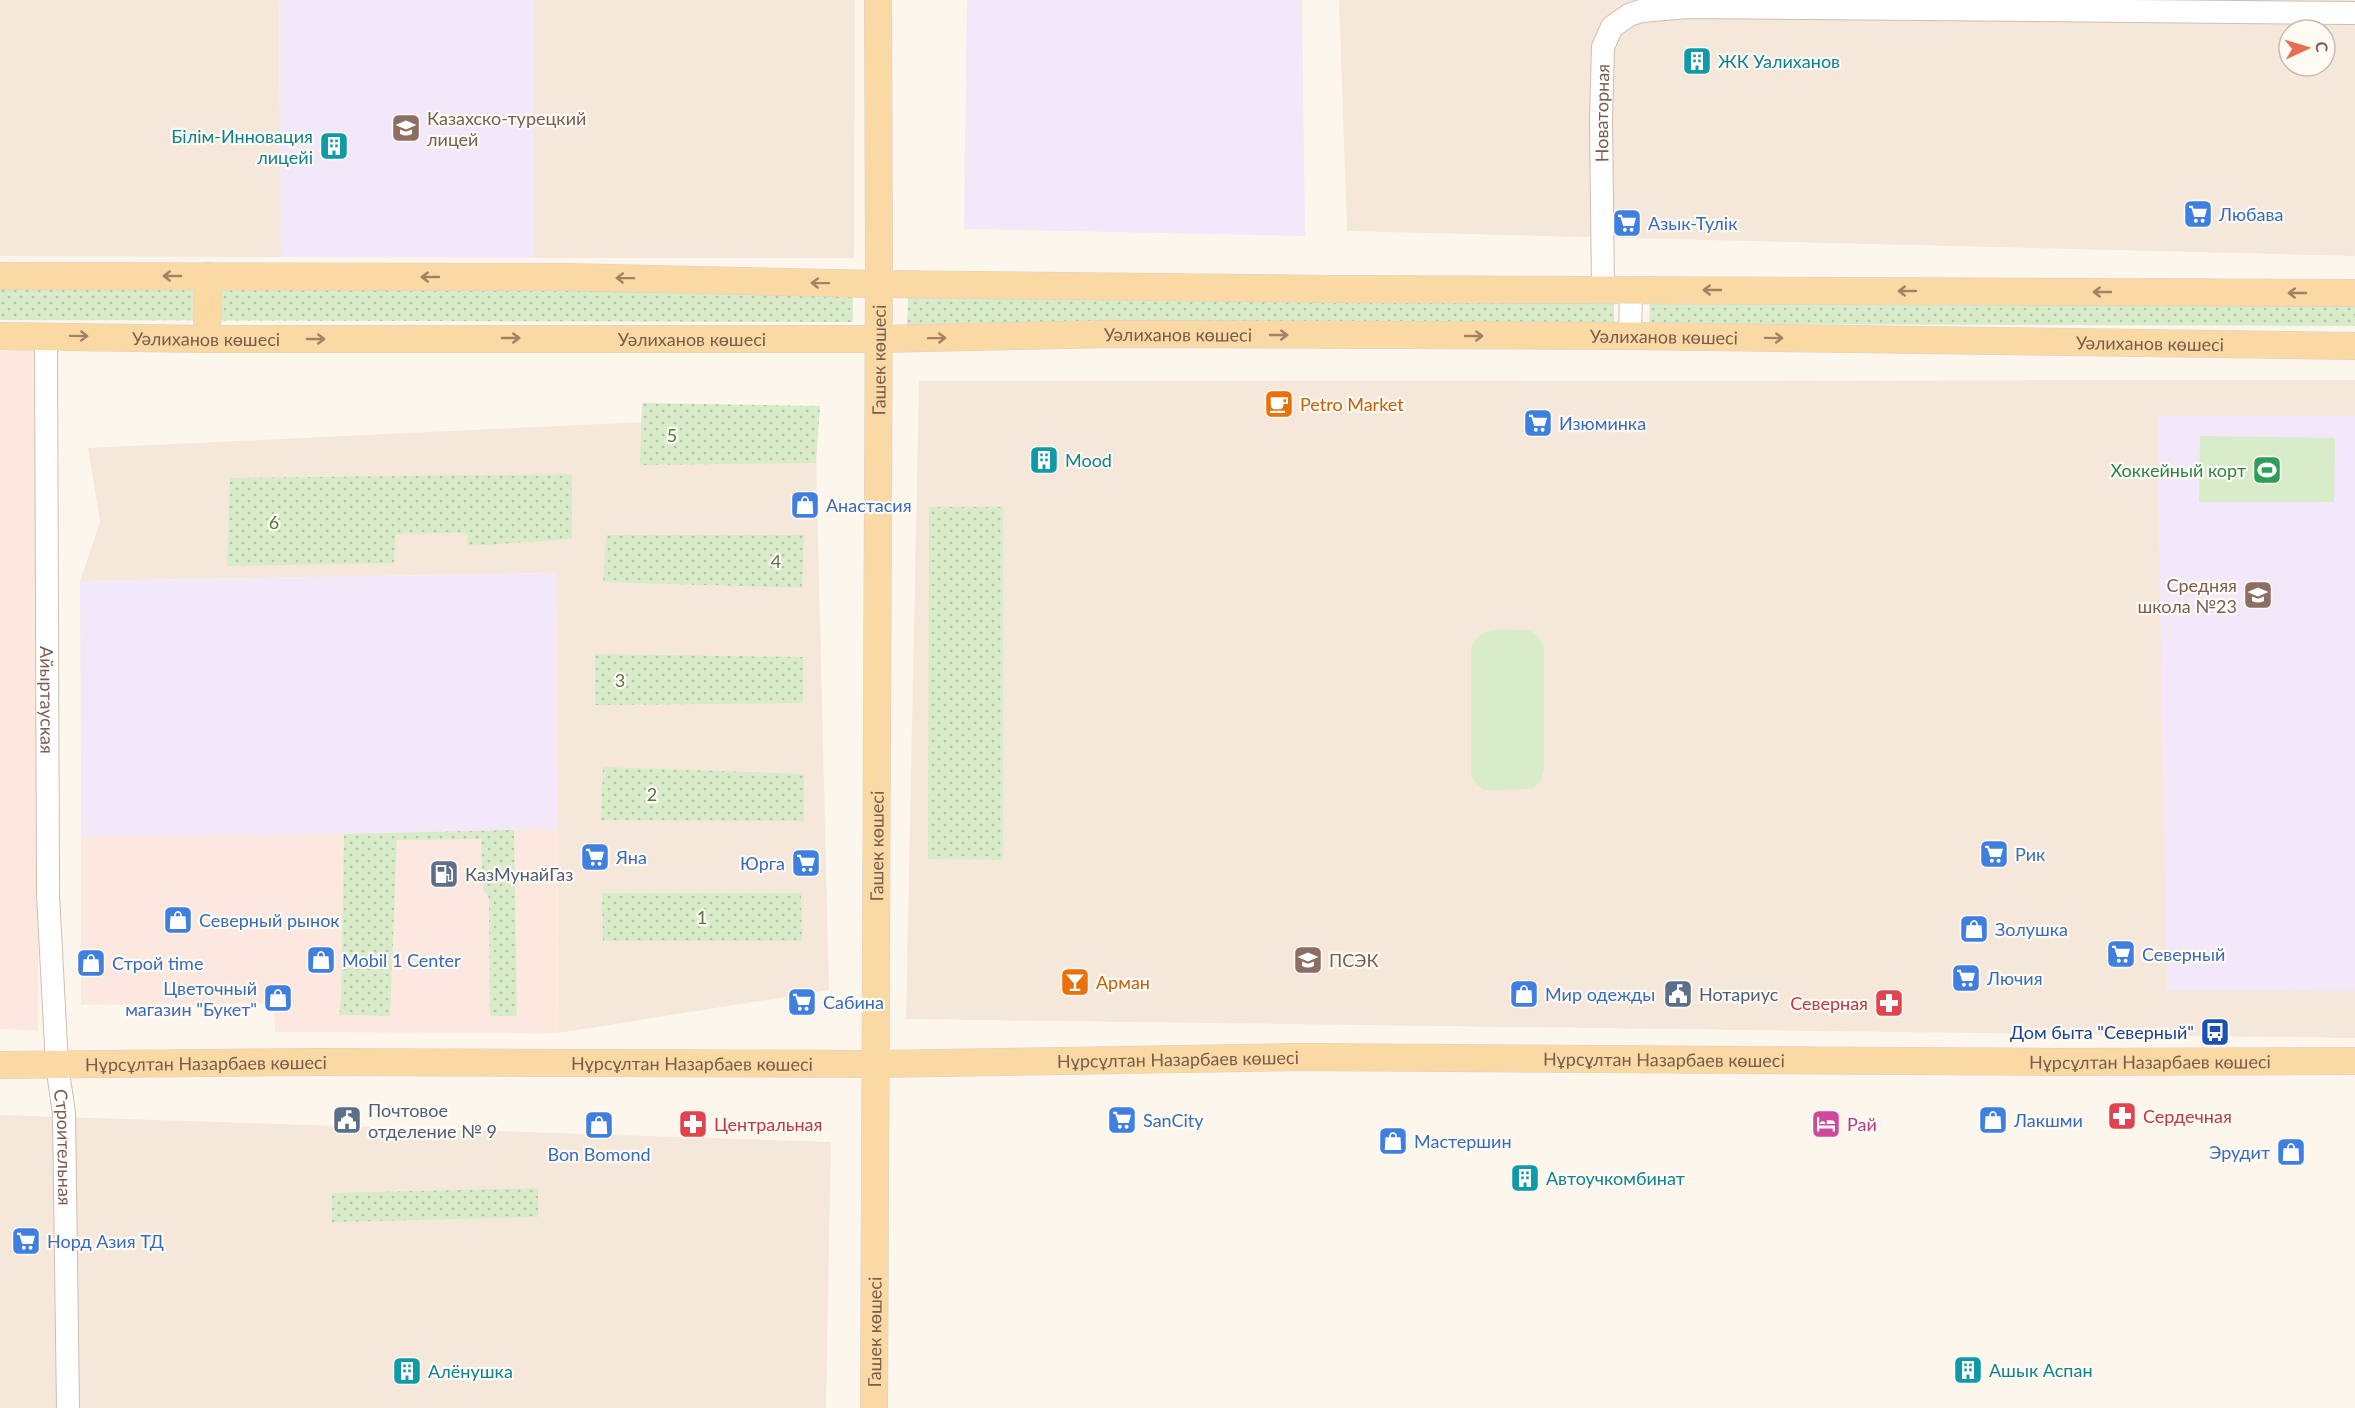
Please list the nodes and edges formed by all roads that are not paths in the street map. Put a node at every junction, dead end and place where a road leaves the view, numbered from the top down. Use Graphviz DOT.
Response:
graph roads {
  1 [pos="878,0"];
  2 [pos="1687,4"];
  3 [pos="2053,5"];
  4 [pos="2355,13"];
  5 [pos="0,276"];
  6 [pos="208,276"];
  7 [pos="879,276"];
  8 [pos="1603,289"];
  9 [pos="1631,289"];
  10 [pos="2355,293"];
  11 [pos="0,336"];
  12 [pos="46,336"];
  13 [pos="1630,336"];
  14 [pos="207,339"];
  15 [pos="878,339"];
  16 [pos="2355,346"];
  17 [pos="2355,1061"];
  18 [pos="875,1064"];
  19 [pos="0,1065"];
  20 [pos="57,1065"];
  21 [pos="68,1408"];
  22 [pos="874,1408"];
  1 -- 7 [label="main road, Гашек көшесі"];
  2 -- 3 [label="street, Новаторная"];
  2 -- 8 [label="street, Новаторная"];
  3 -- 4 [label="street, Новаторная"];
  6 -- 5 [label="main road, one-way"];
  7 -- 6 [label="main road, one-way"];
  6 -- 14 [label="main road"];
  7 -- 8 [label="main road"];
  7 -- 15 [label="main road, Гашек көшесі"];
  8 -- 9 [label="main road"];
  10 -- 9 [label="main road, one-way"];
  9 -- 13 [label="street"];
  11 -- 12 [label="main road, Уәлиханов көшесі"];
  12 -- 14 [label="main road, Уәлиханов көшесі, one-way"];
  12 -- 20 [label="street, Айыртауская"];
  15 -- 13 [label="main road, Уәлиханов көшесі, one-way"];
  13 -- 16 [label="main road, Уәлиханов көшесі, one-way"];
  14 -- 15 [label="main road, Уәлиханов көшесі, one-way"];
  15 -- 18 [label="main road, Гашек көшесі"];
  17 -- 18 [label="main road, Нұрсұлтан Назарбаев көшесі"];
  18 -- 20 [label="main road, Нұрсұлтан Назарбаев көшесі"];
  18 -- 22 [label="main road, Гашек көшесі"];
  19 -- 20 [label="main road, Нұрсұлтан Назарбаев көшесі"];
  20 -- 21 [label="street, Строительная"];
}
